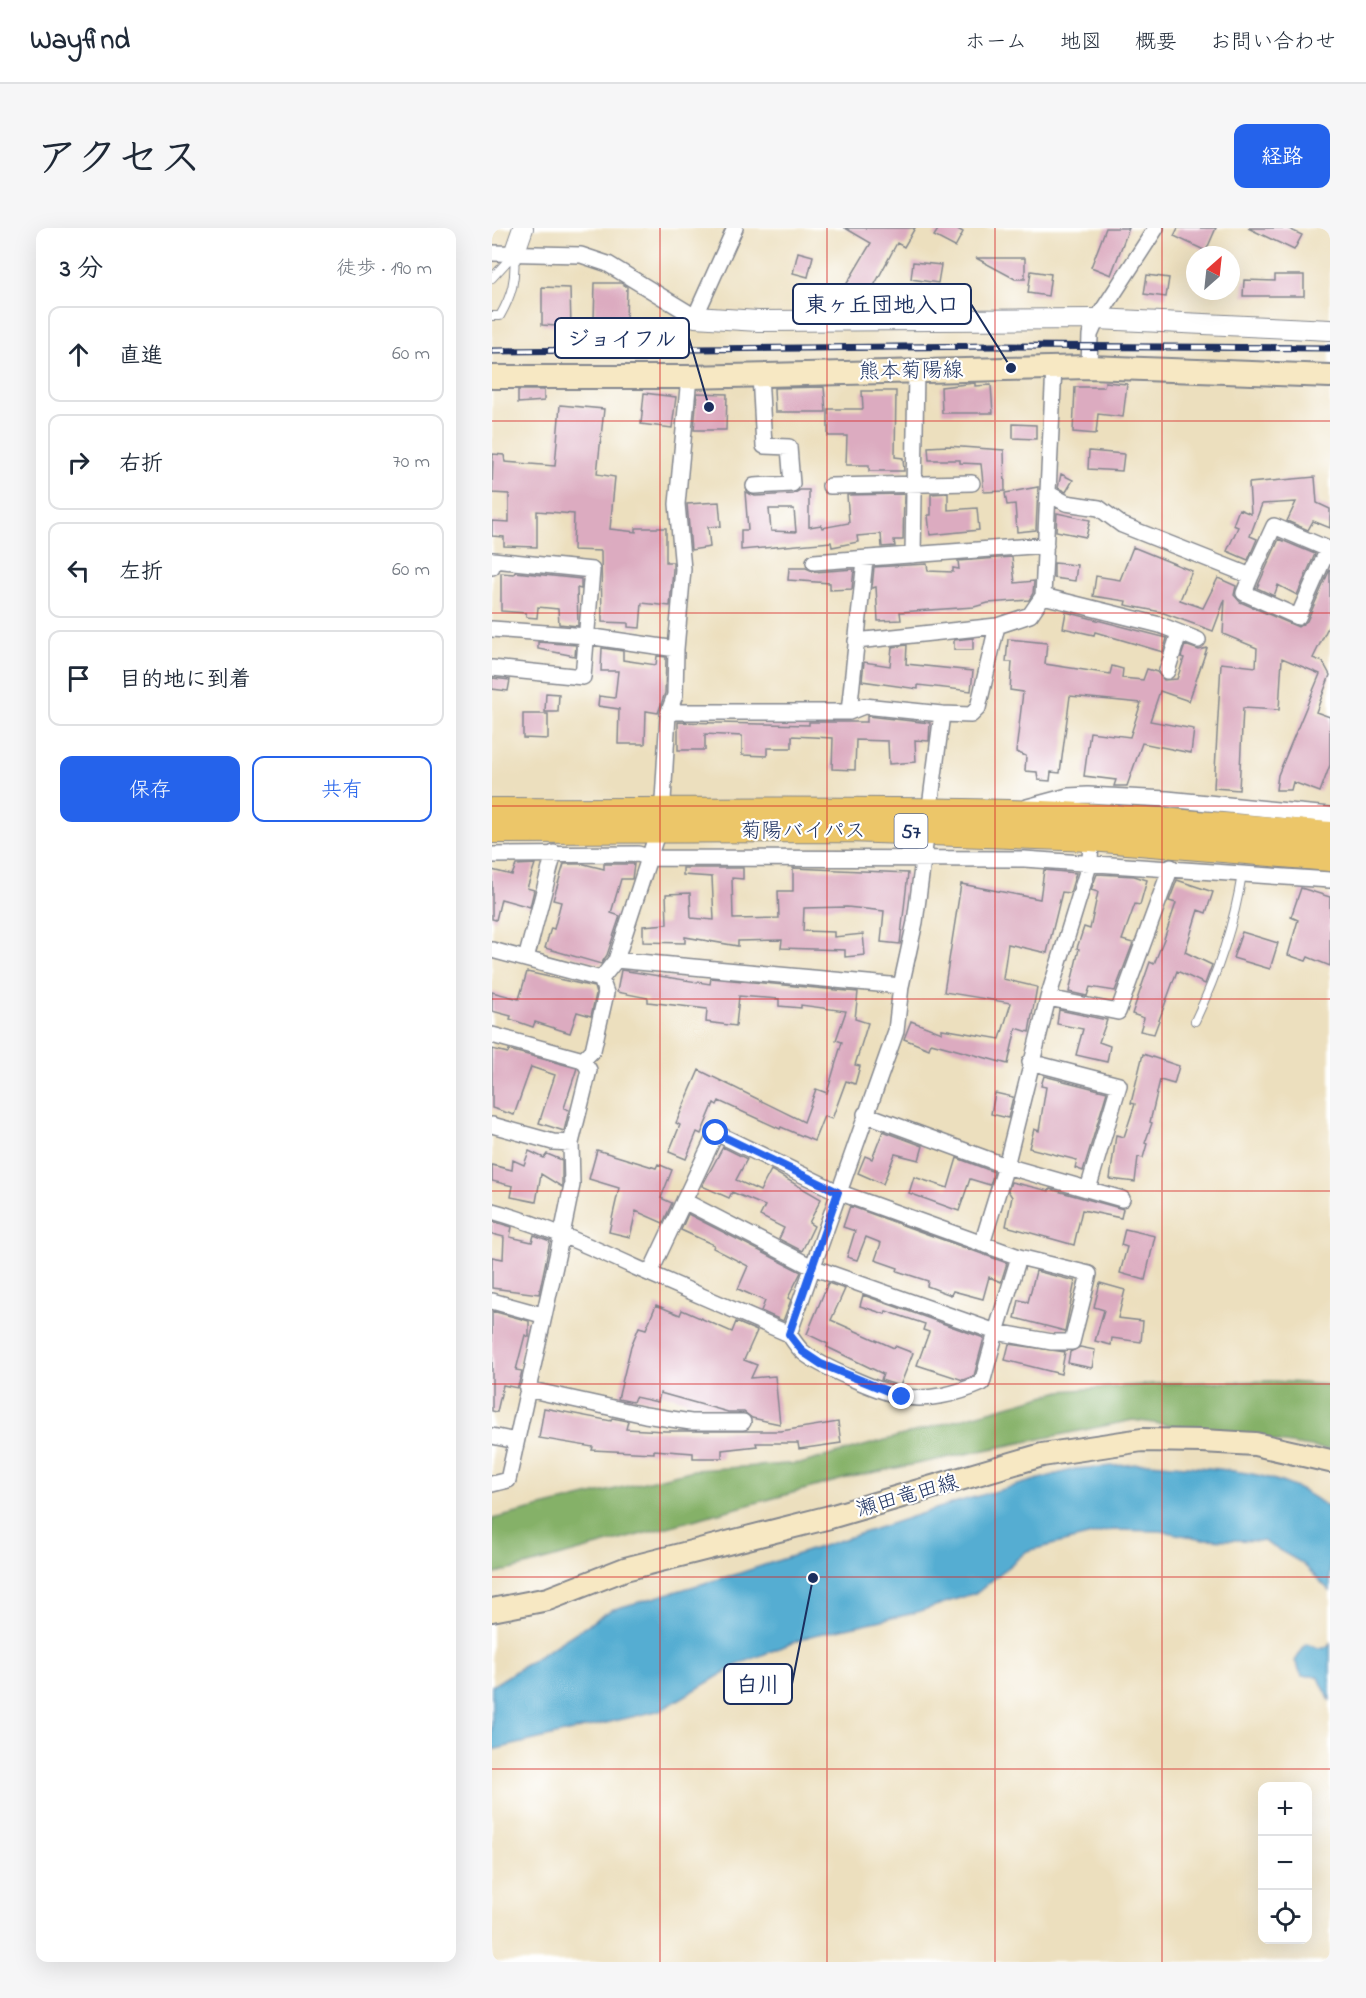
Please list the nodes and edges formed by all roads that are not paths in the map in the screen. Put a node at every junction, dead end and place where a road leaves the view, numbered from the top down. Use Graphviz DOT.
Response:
graph roads {
  1 [pos="523,228"];
  2 [pos="735,228"];
  3 [pos="1156,228"];
  4 [pos="492,253"];
  5 [pos="514,254"];
  6 [pos="492,278"];
  7 [pos="492,316"];
  8 [pos="695,317"];
  9 [pos="1096,319"];
  10 [pos="1330,330"];
  11 [pos="1054,367"];
  12 [pos="1089,367"];
  13 [pos="916,369"];
  14 [pos="760,375"];
  15 [pos="1330,376"];
  16 [pos="492,377"];
  17 [pos="689,377"];
  18 [pos="972,483"];
  19 [pos="914,485"];
  20 [pos="754,486"];
  21 [pos="830,486"];
  22 [pos="1049,494"];
  23 [pos="1046,545"];
  24 [pos="913,555"];
  25 [pos="865,560"];
  26 [pos="814,562"];
  27 [pos="492,567"];
  28 [pos="1251,576"];
  29 [pos="1043,596"];
  30 [pos="997,626"];
  31 [pos="492,629"];
  32 [pos="1179,633"];
  33 [pos="587,636"];
  34 [pos="1198,640"];
  35 [pos="856,641"];
  36 [pos="676,649"];
  37 [pos="492,668"];
  38 [pos="1167,671"];
  39 [pos="670,712"];
  40 [pos="849,712"];
  41 [pos="942,714"];
  42 [pos="1166,810"];
  43 [pos="492,811"];
  44 [pos="1330,815"];
  45 [pos="660,820"];
  46 [pos="928,822"];
  47 [pos="492,830"];
  48 [pos="1330,835"];
  49 [pos="1090,850"];
  50 [pos="554,853"];
  51 [pos="492,855"];
  52 [pos="651,858"];
  53 [pos="921,858"];
  54 [pos="1330,858"];
  55 [pos="1172,867"];
  56 [pos="1242,872"];
  57 [pos="1330,880"];
  58 [pos="492,950"];
  59 [pos="526,959"];
  60 [pos="616,960"];
  61 [pos="601,979"];
  62 [pos="902,986"];
  63 [pos="1048,998"];
  64 [pos="1195,1022"];
  65 [pos="492,1035"];
  66 [pos="583,1060"];
  67 [pos="1030,1062"];
  68 [pos="865,1114"];
  69 [pos="492,1125"];
  70 [pos="571,1143"];
  71 [pos="1006,1166"];
  72 [pos="1088,1189"];
  73 [pos="838,1192"];
  74 [pos="1122,1199"];
  75 [pos="684,1201"];
  76 [pos="492,1211"];
  77 [pos="562,1234"];
  78 [pos="982,1244"];
  79 [pos="1019,1257"];
  80 [pos="812,1267"];
  81 [pos="650,1273"];
  82 [pos="492,1300"];
  83 [pos="543,1315"];
  84 [pos="996,1332"];
  85 [pos="789,1334"];
  86 [pos="527,1389"];
  87 [pos="743,1422"];
  88 [pos="492,1436"];
  89 [pos="516,1441"];
  90 [pos="1330,1461"];
  91 [pos="492,1484"];
  92 [pos="492,1610"];
  1 -- 5 [label="street"];
  2 -- 8 [label="street"];
  3 -- 9 [label="street"];
  4 -- 5 [label="street"];
  5 -- 6 [label="lane"];
  5 -- 7 [label="lane"];
  5 -- 8 [label="street"];
  8 -- 9 [label="street"];
  9 -- 10 [label="street"];
  9 -- 12 [label="street"];
  11 -- 12 [label="main road, 熊本菊陽線"];
  11 -- 13 [label="main road, 熊本菊陽線"];
  11 -- 22 [label="street"];
  12 -- 15 [label="main road, 熊本菊陽線"];
  13 -- 14 [label="main road, 熊本菊陽線"];
  13 -- 19 [label="street"];
  14 -- 17 [label="main road, 熊本菊陽線"];
  14 -- 20 [label="street"];
  16 -- 17 [label="main road, 熊本菊陽線"];
  17 -- 36 [label="street"];
  18 -- 19 [label="street"];
  19 -- 21 [label="street"];
  19 -- 24 [label="street"];
  22 -- 23 [label="street"];
  22 -- 28 [label="street"];
  23 -- 24 [label="street"];
  23 -- 29 [label="street"];
  24 -- 25 [label="street"];
  25 -- 26 [label="street"];
  25 -- 35 [label="street"];
  27 -- 33 [label="street"];
  28 -- 28 [label="street"];
  29 -- 30 [label="street"];
  29 -- 32 [label="street"];
  30 -- 35 [label="street"];
  30 -- 41 [label="street"];
  31 -- 33 [label="street"];
  32 -- 34 [label="street"];
  32 -- 38 [label="street"];
  33 -- 36 [label="street"];
  33 -- 37 [label="street"];
  35 -- 40 [label="street"];
  36 -- 39 [label="street"];
  39 -- 40 [label="street"];
  39 -- 45 [label="street"];
  40 -- 41 [label="street"];
  41 -- 46 [label="street"];
  42 -- 44 [label="street"];
  42 -- 46 [label="highway, 菊陽バイパス / 57"];
  42 -- 48 [label="highway, 菊陽バイパス / 57"];
  43 -- 45 [label="highway, 菊陽バイパス / 57"];
  45 -- 46 [label="highway, 菊陽バイパス / 57"];
  45 -- 47 [label="highway, 菊陽バイパス / 57"];
  45 -- 52 [label="street"];
  46 -- 49 [label="highway, 菊陽バイパス / 57"];
  46 -- 53 [label="street"];
  49 -- 53 [label="street"];
  49 -- 54 [label="highway, 菊陽バイパス / 57"];
  49 -- 55 [label="street"];
  49 -- 63 [label="street"];
  50 -- 51 [label="street"];
  50 -- 52 [label="street"];
  50 -- 59 [label="street"];
  52 -- 53 [label="street"];
  52 -- 60 [label="street"];
  53 -- 62 [label="street"];
  55 -- 56 [label="street"];
  55 -- 63 [label="street"];
  56 -- 57 [label="street"];
  56 -- 64 [label="lane"];
  58 -- 59 [label="street"];
  59 -- 61 [label="street"];
  60 -- 61 [label="street"];
  60 -- 62 [label="street"];
  61 -- 66 [label="street"];
  62 -- 68 [label="street"];
  63 -- 67 [label="street"];
  65 -- 66 [label="street"];
  66 -- 70 [label="street"];
  67 -- 71 [label="street"];
  67 -- 72 [label="street"];
  68 -- 71 [label="street"];
  68 -- 73 [label="street"];
  69 -- 70 [label="street"];
  70 -- 77 [label="street"];
  71 -- 72 [label="street"];
  71 -- 78 [label="street"];
  72 -- 74 [label="street"];
  73 -- 75 [label="street"];
  73 -- 78 [label="street"];
  73 -- 80 [label="street"];
  75 -- 80 [label="street"];
  75 -- 81 [label="street"];
  76 -- 77 [label="street"];
  77 -- 81 [label="street"];
  77 -- 83 [label="street"];
  78 -- 79 [label="street"];
  79 -- 84 [label="street"];
  79 -- 84 [label="street"];
  80 -- 84 [label="street"];
  80 -- 85 [label="street"];
  81 -- 85 [label="street"];
  82 -- 83 [label="street"];
  83 -- 86 [label="street"];
  84 -- 85 [label="street"];
  86 -- 87 [label="street"];
  86 -- 89 [label="street"];
  88 -- 89 [label="street"];
  89 -- 91 [label="street"];
  90 -- 92 [label="main road, 瀬田竜田線"];
}
